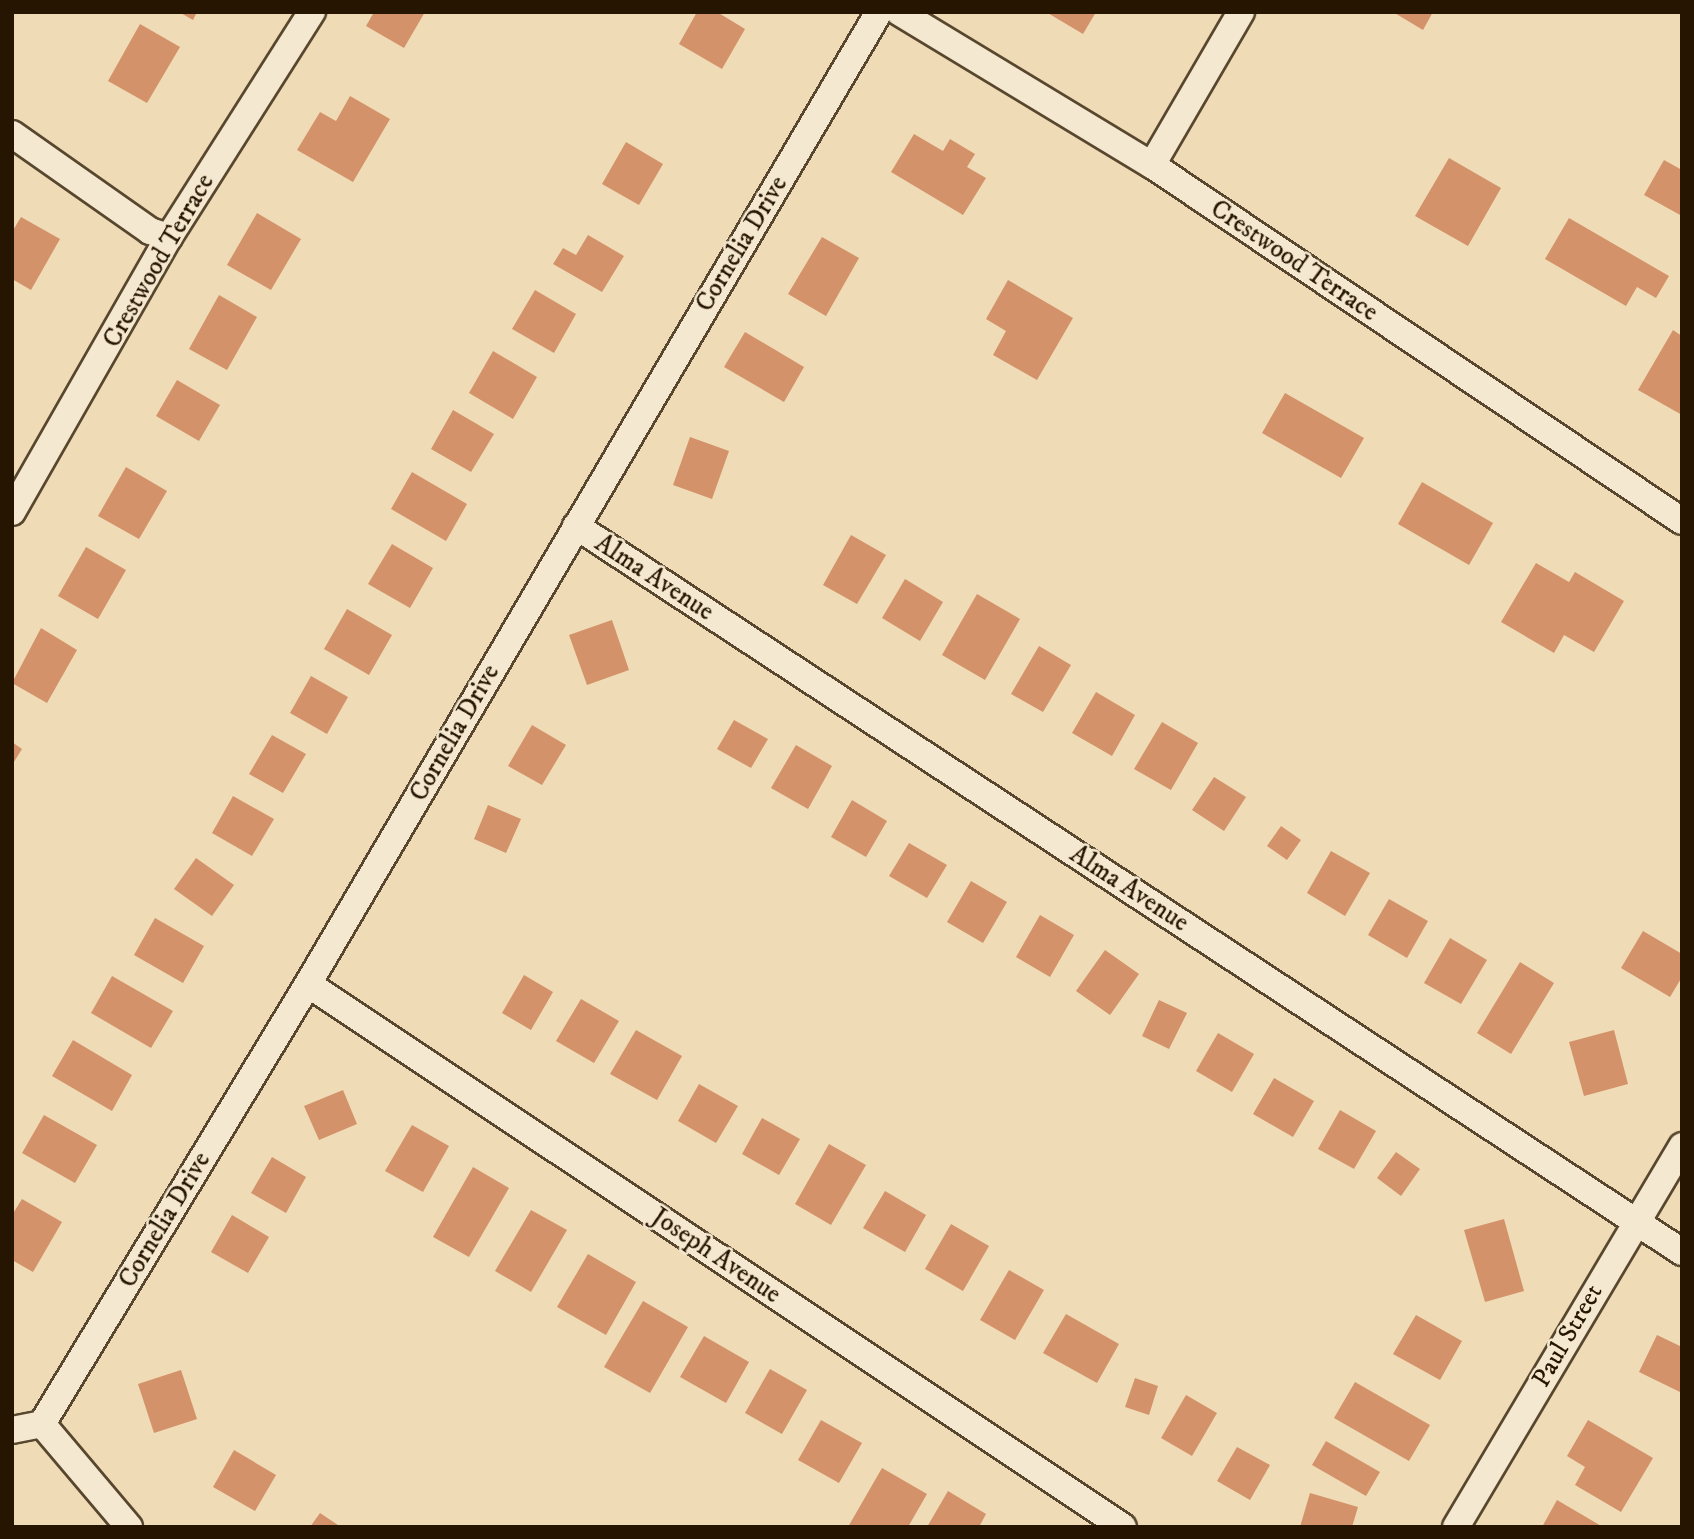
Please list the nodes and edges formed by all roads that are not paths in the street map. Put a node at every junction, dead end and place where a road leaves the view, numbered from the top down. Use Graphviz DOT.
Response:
graph roads {
  1 [pos="312,12"];
  2 [pos="879,12"];
  3 [pos="899,12"];
  4 [pos="1241,12"];
  5 [pos="12,134"];
  6 [pos="1152,165"];
  7 [pos="169,237"];
  8 [pos="12,512"];
  9 [pos="1682,521"];
  10 [pos="576,526"];
  11 [pos="308,984"];
  12 [pos="1682,1146"];
  13 [pos="1634,1221"];
  14 [pos="1682,1252"];
  15 [pos="42,1424"];
  16 [pos="12,1430"];
  17 [pos="129,1527"];
  18 [pos="1124,1527"];
  19 [pos="1456,1527"];
  1 -- 7 [label="street, Crestwood Terrace"];
  2 -- 10 [label="street, Cornelia Drive"];
  3 -- 6 [label="street, Crestwood Terrace"];
  4 -- 6 [label="street"];
  5 -- 7 [label="street"];
  6 -- 9 [label="street, Crestwood Terrace"];
  7 -- 8 [label="street, Crestwood Terrace"];
  10 -- 11 [label="street, Cornelia Drive"];
  10 -- 13 [label="street, Alma Avenue"];
  11 -- 15 [label="street, Cornelia Drive"];
  11 -- 18 [label="street, Joseph Avenue"];
  12 -- 13 [label="street, Paul Street"];
  13 -- 14 [label="street, Alma Avenue"];
  13 -- 19 [label="street, Paul Street"];
  15 -- 16 [label="street"];
  15 -- 17 [label="street"];
}
